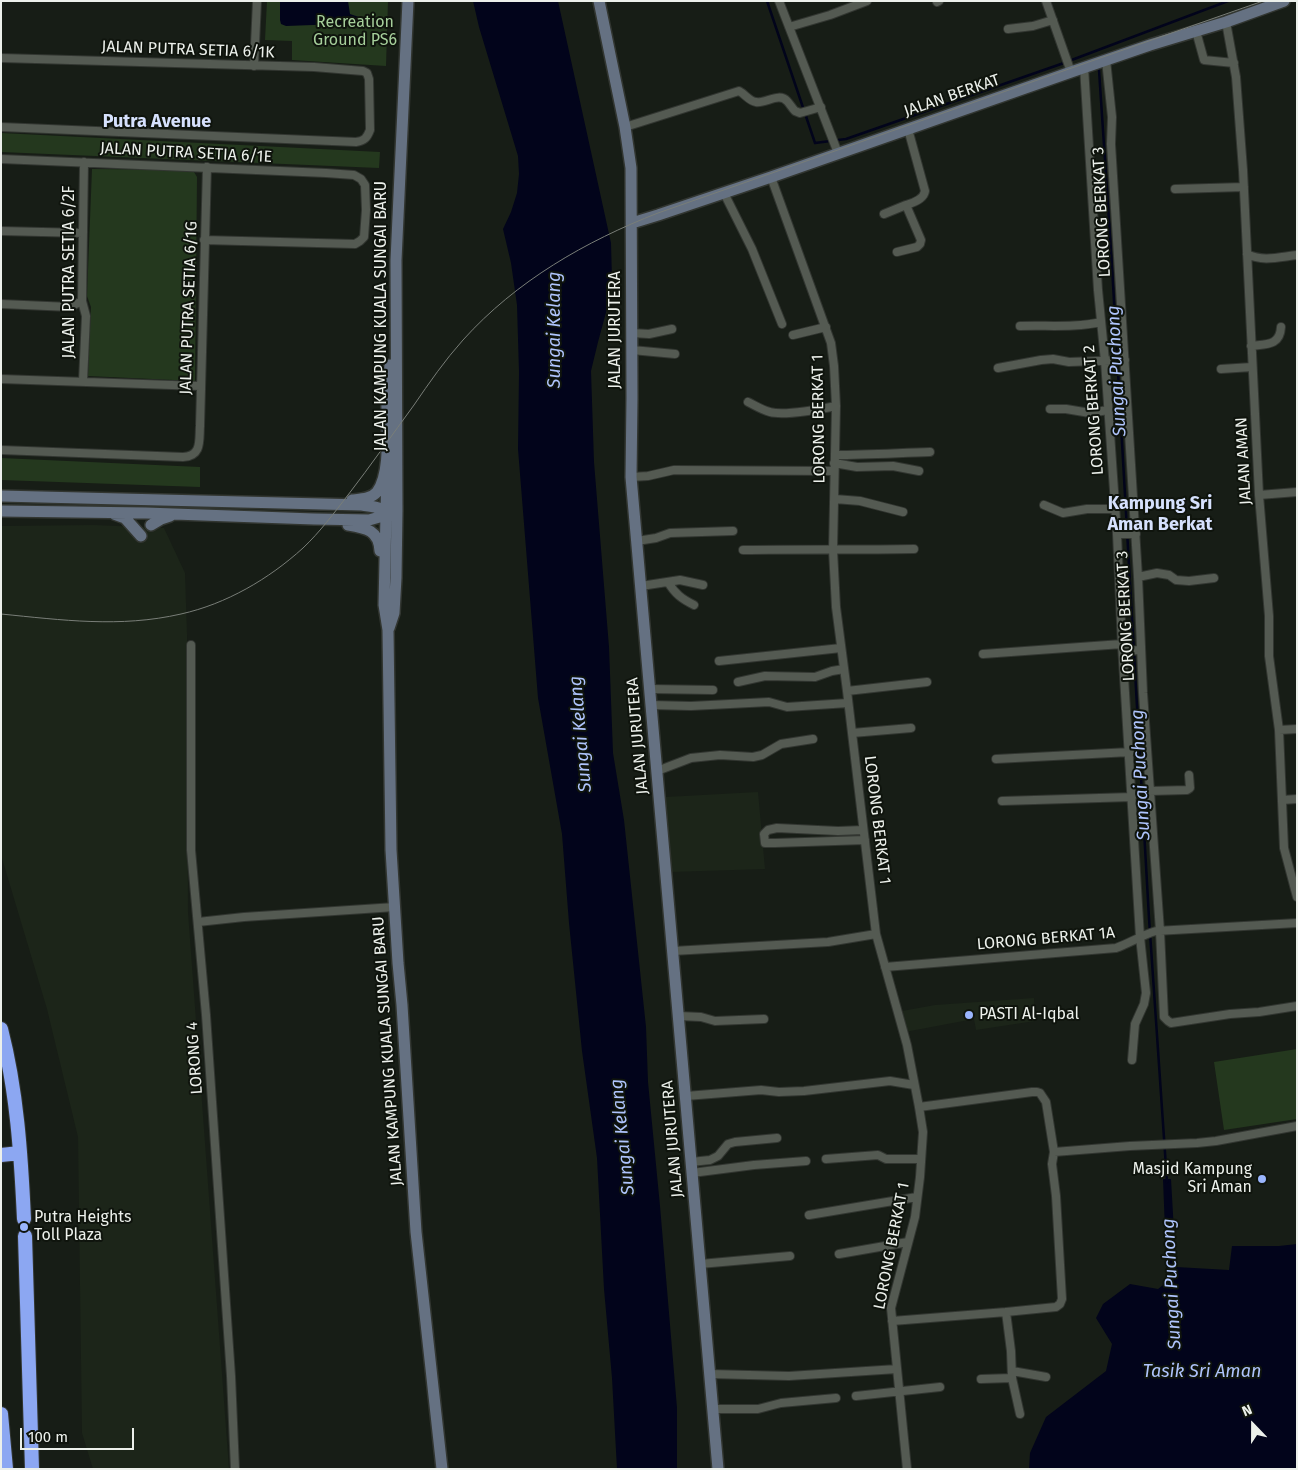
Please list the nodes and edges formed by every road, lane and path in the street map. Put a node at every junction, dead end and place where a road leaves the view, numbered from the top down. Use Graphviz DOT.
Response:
graph roads {
  1 [pos="257,1"];
  2 [pos="408,1"];
  3 [pos="599,1"];
  4 [pos="779,1"];
  5 [pos="867,1"];
  6 [pos="1046,1"];
  7 [pos="1284,1"];
  8 [pos="1053,20"];
  9 [pos="1226,22"];
  10 [pos="789,27"];
  11 [pos="1008,29"];
  12 [pos="1196,31"];
  13 [pos="1,58"];
  14 [pos="1106,60"];
  15 [pos="1234,63"];
  16 [pos="254,66"];
  17 [pos="1084,67"];
  18 [pos="1070,69"];
  19 [pos="821,107"];
  20 [pos="1,127"];
  21 [pos="625,127"];
  22 [pos="908,129"];
  23 [pos="837,150"];
  24 [pos="1,159"];
  25 [pos="84,162"];
  26 [pos="207,167"];
  27 [pos="771,177"];
  28 [pos="1244,187"];
  29 [pos="1175,189"];
  30 [pos="724,193"];
  31 [pos="906,205"];
  32 [pos="884,214"];
  33 [pos="632,223"];
  34 [pos="1,231"];
  35 [pos="83,233"];
  36 [pos="204,240"];
  37 [pos="897,252"];
  38 [pos="1247,254"];
  39 [pos="1297,255"];
  40 [pos="82,301"];
  41 [pos="1,304"];
  42 [pos="1101,322"];
  43 [pos="782,324"];
  44 [pos="1020,326"];
  45 [pos="826,327"];
  46 [pos="1281,327"];
  47 [pos="396,329"];
  48 [pos="672,329"];
  49 [pos="632,334"];
  50 [pos="793,335"];
  51 [pos="1251,346"];
  52 [pos="632,350"];
  53 [pos="675,354"];
  54 [pos="1107,361"];
  55 [pos="1123,361"];
  56 [pos="998,368"];
  57 [pos="1252,368"];
  58 [pos="1221,369"];
  59 [pos="1,379"];
  60 [pos="83,381"];
  61 [pos="200,386"];
  62 [pos="748,402"];
  63 [pos="836,406"];
  64 [pos="1050,409"];
  65 [pos="1108,410"];
  66 [pos="397,434"];
  67 [pos="1,450"];
  68 [pos="930,452"];
  69 [pos="834,463"];
  70 [pos="386,468"];
  71 [pos="919,471"];
  72 [pos="631,476"];
  73 [pos="1297,492"];
  74 [pos="1259,495"];
  75 [pos="1,496"];
  76 [pos="131,499"];
  77 [pos="164,499"];
  78 [pos="835,499"];
  79 [pos="310,504"];
  80 [pos="1044,505"];
  81 [pos="1116,509"];
  82 [pos="1,511"];
  83 [pos="111,512"];
  84 [pos="903,512"];
  85 [pos="146,513"];
  86 [pos="386,513"];
  87 [pos="178,514"];
  88 [pos="314,520"];
  89 [pos="151,525"];
  90 [pos="733,531"];
  91 [pos="1117,534"];
  92 [pos="1136,534"];
  93 [pos="141,536"];
  94 [pos="636,540"];
  95 [pos="914,548"];
  96 [pos="742,550"];
  97 [pos="834,550"];
  98 [pos="1138,577"];
  99 [pos="1214,578"];
  100 [pos="668,582"];
  101 [pos="703,585"];
  102 [pos="641,586"];
  103 [pos="395,592"];
  104 [pos="384,605"];
  105 [pos="694,605"];
  106 [pos="388,630"];
  107 [pos="191,645"];
  108 [pos="1123,647"];
  109 [pos="841,648"];
  110 [pos="1141,650"];
  111 [pos="983,654"];
  112 [pos="719,661"];
  113 [pos="844,669"];
  114 [pos="738,682"];
  115 [pos="927,682"];
  116 [pos="650,689"];
  117 [pos="713,690"];
  118 [pos="847,691"];
  119 [pos="1143,693"];
  120 [pos="1126,694"];
  121 [pos="848,703"];
  122 [pos="651,705"];
  123 [pos="911,728"];
  124 [pos="1297,729"];
  125 [pos="1279,730"];
  126 [pos="852,733"];
  127 [pos="813,739"];
  128 [pos="1130,752"];
  129 [pos="996,759"];
  130 [pos="657,770"];
  131 [pos="1189,775"];
  132 [pos="1150,791"];
  133 [pos="1132,797"];
  134 [pos="1282,800"];
  135 [pos="1297,800"];
  136 [pos="1002,801"];
  137 [pos="864,830"];
  138 [pos="865,840"];
  139 [pos="1295,881"];
  140 [pos="1297,897"];
  141 [pos="395,908"];
  142 [pos="198,922"];
  143 [pos="1297,923"];
  144 [pos="1158,931"];
  145 [pos="876,934"];
  146 [pos="1143,936"];
  147 [pos="673,952"];
  148 [pos="885,967"];
  149 [pos="1297,1006"];
  150 [pos="679,1016"];
  151 [pos="764,1020"];
  152 [pos="1,1029"];
  153 [pos="1132,1060"];
  154 [pos="914,1085"];
  155 [pos="686,1096"];
  156 [pos="919,1107"];
  157 [pos="1297,1126"];
  158 [pos="777,1138"];
  159 [pos="1054,1152"];
  160 [pos="20,1153"];
  161 [pos="1,1154"];
  162 [pos="826,1159"];
  163 [pos="921,1159"];
  164 [pos="806,1161"];
  165 [pos="692,1168"];
  166 [pos="917,1197"];
  167 [pos="809,1215"];
  168 [pos="24,1219"];
  169 [pos="25,1236"];
  170 [pos="908,1242"];
  171 [pos="839,1254"];
  172 [pos="790,1256"];
  173 [pos="700,1264"];
  174 [pos="1006,1312"];
  175 [pos="892,1321"];
  176 [pos="897,1369"];
  177 [pos="709,1374"];
  178 [pos="1012,1374"];
  179 [pos="1046,1378"];
  180 [pos="981,1379"];
  181 [pos="940,1387"];
  182 [pos="899,1392"];
  183 [pos="856,1396"];
  184 [pos="836,1398"];
  185 [pos="712,1410"];
  186 [pos="1,1414"];
  187 [pos="1020,1414"];
  188 [pos="6,1469"];
  189 [pos="32,1469"];
  190 [pos="235,1469"];
  191 [pos="442,1469"];
  192 [pos="718,1469"];
  193 [pos="907,1469"];
  1 -- 16 [label="street"];
  2 -- 47 [label="street, JALAN KAMPUNG KUALA SUNGAI BARU"];
  3 -- 21 [label="street, JALAN JURUTERA"];
  4 -- 10 [label="street"];
  5 -- 10 [label="street"];
  6 -- 8 [label="street"];
  7 -- 9 [label="street, JALAN BERKAT"];
  8 -- 11 [label="street"];
  8 -- 18 [label="street"];
  9 -- 12 [label="street, JALAN BERKAT"];
  9 -- 15 [label="street, JALAN AMAN"];
  10 -- 19 [label="street"];
  12 -- 14 [label="street, JALAN BERKAT"];
  12 -- 15 [label="street"];
  13 -- 16 [label="street, JALAN PUTRA SETIA 6/1K"];
  14 -- 17 [label="street, JALAN BERKAT"];
  14 -- 55 [label="street, LORONG BERKAT 3"];
  15 -- 28 [label="street, JALAN AMAN"];
  16 -- 20 [label="street, JALAN PUTRA SETIA 6/1K"];
  17 -- 18 [label="street, JALAN BERKAT"];
  17 -- 42 [label="street, LORONG BERKAT 2"];
  18 -- 22 [label="street, JALAN BERKAT"];
  19 -- 21 [label="street"];
  19 -- 23 [label="street"];
  21 -- 33 [label="street, JALAN JURUTERA"];
  22 -- 23 [label="street, JALAN BERKAT"];
  22 -- 31 [label="street"];
  23 -- 27 [label="street, JALAN BERKAT"];
  24 -- 25 [label="street, JALAN PUTRA SETIA 6/1E"];
  25 -- 26 [label="street, JALAN PUTRA SETIA 6/1E"];
  25 -- 35 [label="street, JALAN PUTRA SETIA 6/2F"];
  26 -- 36 [label="street, JALAN PUTRA SETIA 6/1G"];
  26 -- 36 [label="street, JALAN PUTRA SETIA 6/1E"];
  27 -- 30 [label="street, JALAN BERKAT"];
  27 -- 45 [label="street, LORONG BERKAT 1"];
  28 -- 29 [label="street"];
  28 -- 38 [label="street, JALAN AMAN"];
  30 -- 33 [label="street, JALAN BERKAT"];
  30 -- 43 [label="street"];
  31 -- 32 [label="street"];
  31 -- 37 [label="street"];
  33 -- 49 [label="street, JALAN JURUTERA"];
  34 -- 35 [label="street"];
  35 -- 40 [label="street, JALAN PUTRA SETIA 6/2F"];
  36 -- 61 [label="street, JALAN PUTRA SETIA 6/1G"];
  38 -- 39 [label="street"];
  38 -- 51 [label="street, JALAN AMAN"];
  40 -- 41 [label="street"];
  40 -- 60 [label="street, JALAN PUTRA SETIA 6/2F"];
  42 -- 44 [label="street"];
  42 -- 54 [label="street, LORONG BERKAT 2"];
  45 -- 50 [label="street"];
  45 -- 63 [label="street, LORONG BERKAT 1"];
  46 -- 51 [label="street"];
  47 -- 66 [label="street, JALAN KAMPUNG KUALA SUNGAI BARU"];
  47 -- 70 [label="street, JALAN KAMPUNG KUALA SUNGAI BARU"];
  48 -- 49 [label="street"];
  49 -- 52 [label="street, JALAN JURUTERA"];
  51 -- 57 [label="street, JALAN AMAN"];
  52 -- 53 [label="street"];
  52 -- 72 [label="street, JALAN JURUTERA"];
  54 -- 55 [label="street"];
  54 -- 56 [label="street"];
  54 -- 65 [label="street, LORONG BERKAT 2"];
  55 -- 92 [label="street, LORONG BERKAT 3"];
  57 -- 58 [label="street"];
  57 -- 74 [label="street, JALAN AMAN"];
  59 -- 60 [label="street"];
  60 -- 61 [label="street"];
  61 -- 67 [label="street, JALAN PUTRA SETIA 6/1G"];
  62 -- 63 [label="street"];
  63 -- 69 [label="street, LORONG BERKAT 1"];
  64 -- 65 [label="street"];
  65 -- 81 [label="street, LORONG BERKAT 2"];
  66 -- 86 [label="street"];
  66 -- 103 [label="street, JALAN KAMPUNG KUALA SUNGAI BARU"];
  68 -- 69 [label="street"];
  69 -- 71 [label="street"];
  69 -- 72 [label="street"];
  69 -- 78 [label="street, LORONG BERKAT 1"];
  70 -- 79 [label="street"];
  70 -- 86 [label="street, JALAN KAMPUNG KUALA SUNGAI BARU"];
  72 -- 94 [label="street, JALAN JURUTERA"];
  73 -- 74 [label="street"];
  74 -- 125 [label="street, JALAN AMAN"];
  75 -- 76 [label="street"];
  76 -- 77 [label="street"];
  76 -- 85 [label="street"];
  77 -- 79 [label="street"];
  77 -- 85 [label="street"];
  78 -- 84 [label="street"];
  78 -- 97 [label="street, LORONG BERKAT 1"];
  79 -- 86 [label="street"];
  80 -- 81 [label="street"];
  81 -- 91 [label="street, LORONG BERKAT 2"];
  82 -- 83 [label="street"];
  83 -- 85 [label="street"];
  83 -- 93 [label="street"];
  85 -- 87 [label="street"];
  86 -- 88 [label="street"];
  86 -- 103 [label="street"];
  86 -- 104 [label="street, JALAN KAMPUNG KUALA SUNGAI BARU"];
  87 -- 88 [label="street"];
  87 -- 89 [label="street"];
  88 -- 104 [label="street"];
  90 -- 94 [label="street"];
  91 -- 92 [label="street"];
  91 -- 108 [label="street, LORONG BERKAT 2"];
  92 -- 98 [label="street, LORONG BERKAT 3"];
  94 -- 102 [label="street, JALAN JURUTERA"];
  95 -- 97 [label="street"];
  96 -- 97 [label="street"];
  97 -- 109 [label="street, LORONG BERKAT 1"];
  98 -- 99 [label="street"];
  98 -- 110 [label="street, LORONG BERKAT 3"];
  100 -- 101 [label="street"];
  100 -- 102 [label="street"];
  100 -- 105 [label="street"];
  102 -- 116 [label="street, JALAN JURUTERA"];
  103 -- 106 [label="street, JALAN KAMPUNG KUALA SUNGAI BARU"];
  104 -- 106 [label="street, JALAN KAMPUNG KUALA SUNGAI BARU"];
  106 -- 141 [label="street, JALAN KAMPUNG KUALA SUNGAI BARU"];
  107 -- 142 [label="street, LORONG 4"];
  108 -- 110 [label="street"];
  108 -- 111 [label="street"];
  108 -- 120 [label="street, LORONG BERKAT 2"];
  109 -- 112 [label="street"];
  109 -- 113 [label="street, LORONG BERKAT 1"];
  110 -- 119 [label="street, LORONG BERKAT 3"];
  113 -- 114 [label="street"];
  113 -- 118 [label="street, LORONG BERKAT 1"];
  115 -- 118 [label="street"];
  116 -- 117 [label="street"];
  116 -- 122 [label="street, JALAN JURUTERA"];
  118 -- 121 [label="street, LORONG BERKAT 1"];
  119 -- 120 [label="street"];
  119 -- 132 [label="street, LORONG BERKAT 3"];
  120 -- 128 [label="street, LORONG BERKAT 2"];
  121 -- 122 [label="street"];
  121 -- 126 [label="street, LORONG BERKAT 1"];
  122 -- 130 [label="street, JALAN JURUTERA"];
  123 -- 126 [label="street"];
  124 -- 125 [label="street"];
  125 -- 134 [label="street, JALAN AMAN"];
  126 -- 137 [label="street, LORONG BERKAT 1"];
  127 -- 130 [label="street"];
  128 -- 129 [label="street"];
  128 -- 133 [label="street, LORONG BERKAT 2"];
  130 -- 147 [label="street, JALAN JURUTERA"];
  131 -- 132 [label="street"];
  132 -- 144 [label="street, LORONG BERKAT 3"];
  133 -- 136 [label="street"];
  133 -- 146 [label="street, LORONG BERKAT 2"];
  134 -- 135 [label="street"];
  134 -- 139 [label="street, JALAN AMAN"];
  137 -- 138 [label="street, LORONG BERKAT 1"];
  137 -- 138 [label="street"];
  138 -- 145 [label="street, LORONG BERKAT 1"];
  139 -- 140 [label="street, JALAN AMAN"];
  141 -- 142 [label="street"];
  141 -- 191 [label="street, JALAN KAMPUNG KUALA SUNGAI BARU"];
  142 -- 190 [label="street, LORONG 4"];
  143 -- 144 [label="street, LORONG BERKAT 1A"];
  144 -- 146 [label="street, LORONG BERKAT 1A"];
  144 -- 149 [label="street, LORONG BERKAT 3"];
  145 -- 147 [label="street"];
  145 -- 148 [label="street, LORONG BERKAT 1"];
  146 -- 148 [label="street, LORONG BERKAT 1A"];
  146 -- 153 [label="street, LORONG BERKAT 2"];
  147 -- 150 [label="street, JALAN JURUTERA"];
  148 -- 154 [label="street, LORONG BERKAT 1"];
  150 -- 151 [label="street"];
  150 -- 155 [label="street, JALAN JURUTERA"];
  152 -- 160 [label="highway"];
  154 -- 155 [label="street"];
  154 -- 156 [label="street, LORONG BERKAT 1"];
  155 -- 165 [label="street, JALAN JURUTERA"];
  156 -- 159 [label="street"];
  156 -- 163 [label="street, LORONG BERKAT 1"];
  157 -- 159 [label="street"];
  158 -- 165 [label="street"];
  159 -- 174 [label="street"];
  160 -- 161 [label="highway"];
  160 -- 168 [label="highway"];
  162 -- 163 [label="street"];
  163 -- 166 [label="street, LORONG BERKAT 1"];
  164 -- 165 [label="street"];
  165 -- 173 [label="street, JALAN JURUTERA"];
  166 -- 167 [label="street"];
  166 -- 170 [label="street, LORONG BERKAT 1"];
  169 -- 189 [label="highway"];
  170 -- 171 [label="street"];
  170 -- 175 [label="street, LORONG BERKAT 1"];
  172 -- 173 [label="street"];
  173 -- 177 [label="street, JALAN JURUTERA"];
  174 -- 175 [label="street"];
  174 -- 178 [label="street"];
  175 -- 176 [label="street, LORONG BERKAT 1"];
  176 -- 177 [label="street"];
  176 -- 182 [label="street, LORONG BERKAT 1"];
  177 -- 185 [label="street, JALAN JURUTERA"];
  178 -- 179 [label="street"];
  178 -- 180 [label="street"];
  178 -- 187 [label="street"];
  181 -- 182 [label="street"];
  182 -- 183 [label="street"];
  182 -- 193 [label="street, LORONG BERKAT 1"];
  184 -- 185 [label="street"];
  185 -- 192 [label="street, JALAN JURUTERA"];
  186 -- 188 [label="highway"];
}
